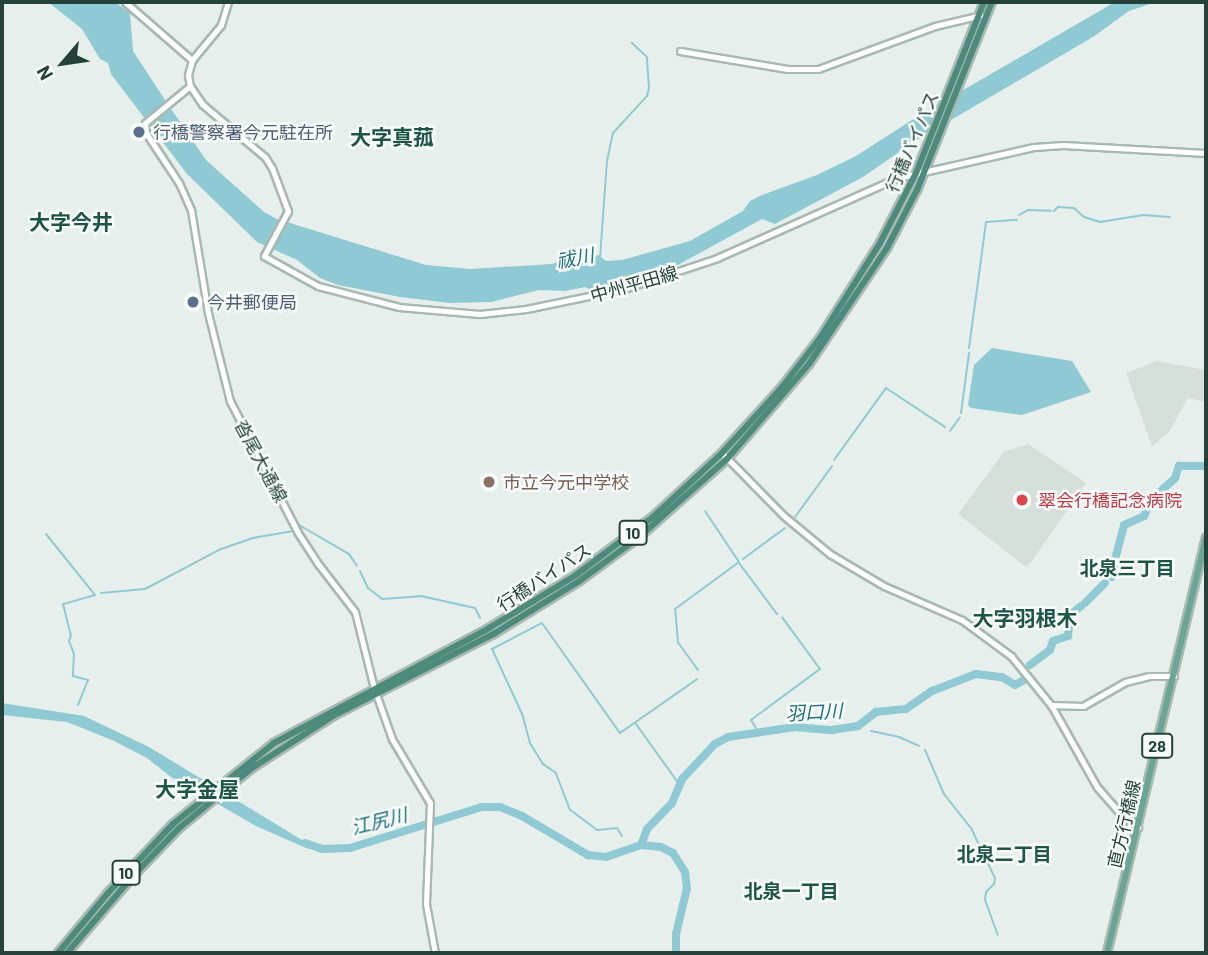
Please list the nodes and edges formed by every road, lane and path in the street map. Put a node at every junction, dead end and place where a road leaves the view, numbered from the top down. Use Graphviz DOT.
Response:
graph roads {
  1 [pos="125,2"];
  2 [pos="228,2"];
  3 [pos="984,2"];
  4 [pos="992,2"];
  5 [pos="988,12"];
  6 [pos="978,16"];
  7 [pos="680,51"];
  8 [pos="192,60"];
  9 [pos="962,66"];
  10 [pos="190,86"];
  11 [pos="1206,153"];
  12 [pos="920,172"];
  13 [pos="725,456"];
  14 [pos="1206,538"];
  15 [pos="1174,676"];
  16 [pos="375,691"];
  17 [pos="1051,705"];
  18 [pos="203,803"];
  19 [pos="1138,827"];
  20 [pos="58,953"];
  21 [pos="67,953"];
  22 [pos="435,953"];
  23 [pos="1107,953"];
  1 -- 8 [label="main road"];
  2 -- 8 [label="main road"];
  3 -- 6 [label="highway, 行橋バイパス / 10"];
  4 -- 5 [label="highway, 行橋バイパス / 10"];
  5 -- 6 [label="main road"];
  5 -- 9 [label="highway, 行橋バイパス / 10"];
  6 -- 7 [label="main road"];
  6 -- 9 [label="highway, 行橋バイパス / 10"];
  8 -- 10 [label="main road"];
  9 -- 12 [label="highway, 行橋バイパス / 10"];
  10 -- 12 [label="main road, 中州平田線"];
  10 -- 16 [label="main road, 沓尾大通線"];
  11 -- 12 [label="main road, 中州平田線"];
  12 -- 13 [label="highway, 行橋バイパス / 10"];
  13 -- 16 [label="highway, 行橋バイパス / 10"];
  13 -- 17 [label="main road"];
  14 -- 15 [label="main road, 直方行橋線 / 28"];
  15 -- 17 [label="main road"];
  15 -- 19 [label="main road, 直方行橋線 / 28"];
  16 -- 18 [label="highway, 行橋バイパス / 10"];
  16 -- 22 [label="main road, 沓尾大通線"];
  17 -- 19 [label="main road"];
  18 -- 20 [label="highway, 行橋バイパス / 10"];
  18 -- 21 [label="highway, 行橋バイパス / 10"];
  19 -- 23 [label="main road, 直方行橋線 / 28"];
}
